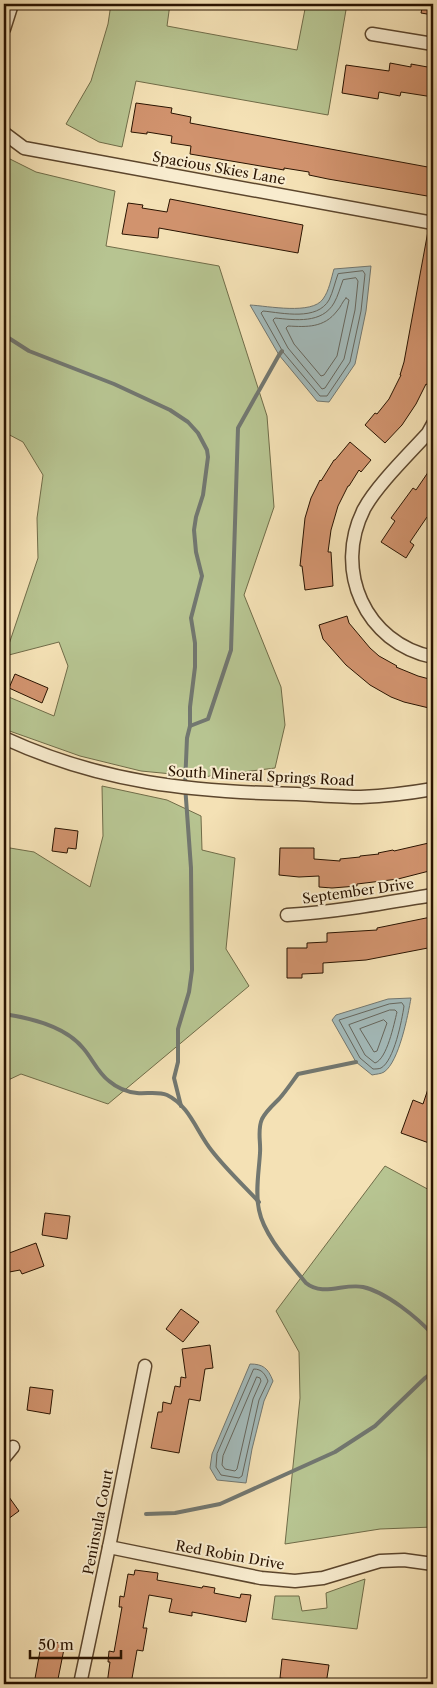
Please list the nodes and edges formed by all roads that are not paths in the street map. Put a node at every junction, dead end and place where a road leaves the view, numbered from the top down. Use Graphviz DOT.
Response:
graph roads {
  1 [pos="12,4"];
  2 [pos="4,29"];
  3 [pos="372,34"];
  4 [pos="433,44"];
  5 [pos="4,133"];
  6 [pos="433,223"];
  7 [pos="433,424"];
  8 [pos="433,657"];
  9 [pos="4,738"];
  10 [pos="433,789"];
  11 [pos="433,895"];
  12 [pos="287,915"];
  13 [pos="145,1366"];
  14 [pos="13,1447"];
  15 [pos="4,1458"];
  16 [pos="109,1547"];
  17 [pos="433,1564"];
  18 [pos="80,1684"];
  1 -- 2 [label="street"];
  3 -- 4 [label="street"];
  5 -- 6 [label="street, Spacious Skies Lane"];
  7 -- 8 [label="street"];
  9 -- 10 [label="street, South Mineral Springs Road"];
  11 -- 12 [label="street, September Drive"];
  13 -- 16 [label="street, Peninsula Court"];
  14 -- 15 [label="street"];
  16 -- 17 [label="street, Red Robin Drive"];
  16 -- 18 [label="street, Peninsula Court"];
}
